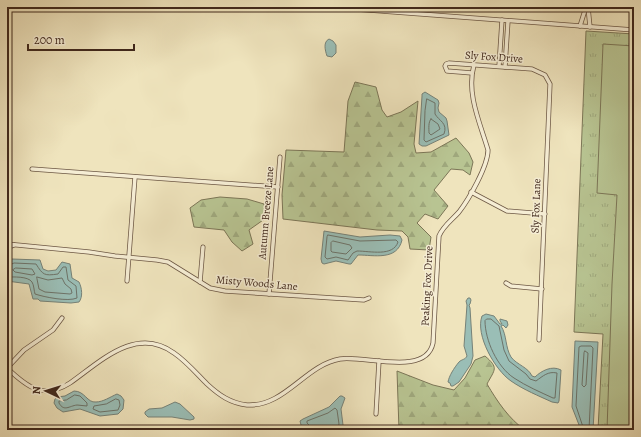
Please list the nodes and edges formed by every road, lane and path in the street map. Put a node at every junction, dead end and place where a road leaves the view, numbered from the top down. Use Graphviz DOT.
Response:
graph roads {
  1 [pos="328,7"];
  2 [pos="587,7"];
  3 [pos="502,20"];
  4 [pos="508,21"];
  5 [pos="580,26"];
  6 [pos="590,27"];
  7 [pos="634,30"];
  8 [pos="474,65"];
  9 [pos="499,66"];
  10 [pos="505,67"];
  11 [pos="472,73"];
  12 [pos="545,75"];
  13 [pos="280,157"];
  14 [pos="32,169"];
  15 [pos="135,177"];
  16 [pos="278,188"];
  17 [pos="471,192"];
  18 [pos="545,214"];
  19 [pos="7,244"];
  20 [pos="15,245"];
  21 [pos="202,247"];
  22 [pos="7,248"];
  23 [pos="129,257"];
  24 [pos="127,282"];
  25 [pos="200,282"];
  26 [pos="506,283"];
  27 [pos="542,289"];
  28 [pos="269,294"];
  29 [pos="369,298"];
  30 [pos="62,318"];
  31 [pos="539,340"];
  32 [pos="378,360"];
  33 [pos="7,368"];
  34 [pos="376,414"];
  35 [pos="47,430"];
  36 [pos="61,430"];
  1 -- 3 [label="street"];
  2 -- 5 [label="street"];
  2 -- 6 [label="street"];
  3 -- 4 [label="street"];
  3 -- 9 [label="street"];
  4 -- 5 [label="street"];
  4 -- 10 [label="street"];
  5 -- 6 [label="street"];
  6 -- 7 [label="street"];
  8 -- 9 [label="street, Sly Fox Drive"];
  8 -- 11 [label="street, Peaking Fox Drive"];
  8 -- 11 [label="street, Sly Fox Drive"];
  9 -- 10 [label="street, Sly Fox Drive"];
  10 -- 12 [label="street, Sly Fox Drive"];
  11 -- 17 [label="street, Peaking Fox Drive"];
  12 -- 18 [label="street, Sly Fox Lane"];
  13 -- 16 [label="street, Autumn Breeze Lane"];
  14 -- 15 [label="street"];
  15 -- 16 [label="street"];
  15 -- 23 [label="street"];
  16 -- 28 [label="street, Autumn Breeze Lane"];
  17 -- 18 [label="street"];
  17 -- 32 [label="street, Peaking Fox Drive"];
  18 -- 27 [label="street, Sly Fox Lane"];
  19 -- 20 [label="street, Misty Woods Lane"];
  20 -- 22 [label="street"];
  20 -- 23 [label="street, Misty Woods Lane"];
  21 -- 25 [label="street"];
  23 -- 24 [label="street"];
  23 -- 25 [label="street, Misty Woods Lane"];
  25 -- 28 [label="street, Misty Woods Lane"];
  26 -- 27 [label="street"];
  27 -- 31 [label="street, Sly Fox Lane"];
  28 -- 29 [label="street, Misty Woods Lane"];
  30 -- 33 [label="street"];
  32 -- 33 [label="street"];
  32 -- 34 [label="street"];
  35 -- 36 [label="street"];
}
